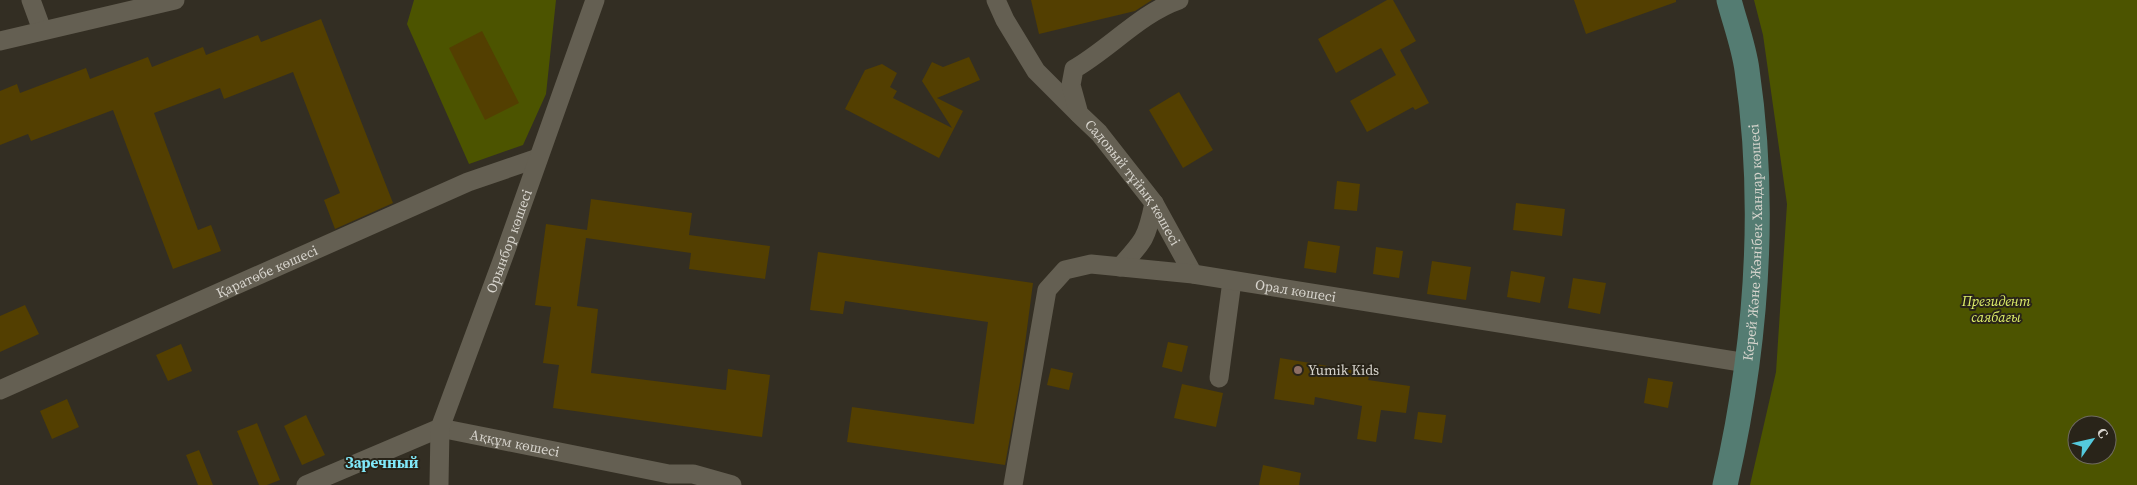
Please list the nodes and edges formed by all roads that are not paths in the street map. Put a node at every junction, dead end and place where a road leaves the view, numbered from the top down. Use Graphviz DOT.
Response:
graph roads {
  1 [pos="31,0"];
  2 [pos="176,0"];
  3 [pos="595,0"];
  4 [pos="996,0"];
  5 [pos="1179,0"];
  6 [pos="1729,0"];
  7 [pos="42,30"];
  8 [pos="0,41"];
  9 [pos="1079,114"];
  10 [pos="538,158"];
  11 [pos="1154,203"];
  12 [pos="1120,267"];
  13 [pos="1193,274"];
  14 [pos="1232,281"];
  15 [pos="1747,362"];
  16 [pos="1219,378"];
  17 [pos="0,390"];
  18 [pos="440,428"];
  19 [pos="306,485"];
  20 [pos="439,485"];
  21 [pos="732,485"];
  22 [pos="1013,485"];
  23 [pos="1725,485"];
  1 -- 7 [label="street"];
  2 -- 7 [label="street"];
  3 -- 10 [label="street, Орынбор көшесі"];
  4 -- 9 [label="street"];
  5 -- 9 [label="street, Садовый тұйық көшесі"];
  6 -- 15 [label="main road, Керей Және Жәнібек Хандар көшесі"];
  7 -- 8 [label="street"];
  9 -- 11 [label="street, Садовый тұйық көшесі"];
  10 -- 17 [label="street, Қаратөбе көшесі"];
  10 -- 18 [label="street, Орынбор көшесі"];
  11 -- 12 [label="street"];
  11 -- 13 [label="street, Садовый тұйық көшесі"];
  12 -- 13 [label="street, Орал көшесі"];
  12 -- 22 [label="street, Орал көшесі"];
  13 -- 14 [label="street, Орал көшесі"];
  14 -- 15 [label="street, Орал көшесі"];
  14 -- 16 [label="street"];
  15 -- 23 [label="main road, Керей Және Жәнібек Хандар көшесі"];
  18 -- 19 [label="street"];
  18 -- 20 [label="street, Орынбор көшесі"];
  18 -- 21 [label="street, Аққұм көшесі"];
}
